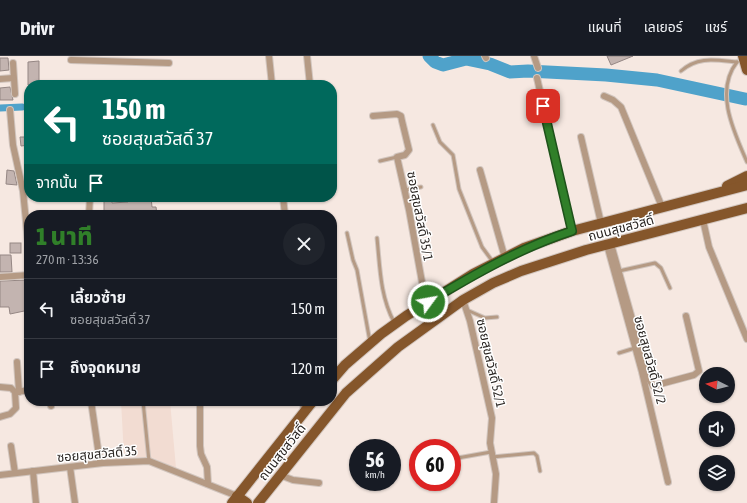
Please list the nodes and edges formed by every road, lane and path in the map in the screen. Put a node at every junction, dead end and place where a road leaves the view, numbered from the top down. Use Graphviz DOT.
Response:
graph roads {
  1 [pos="269,56"];
  2 [pos="307,56"];
  3 [pos="534,56"];
  4 [pos="130,59"];
  5 [pos="71,60"];
  6 [pos="743,62"];
  7 [pos="13,63"];
  8 [pos="169,63"];
  9 [pos="538,68"];
  10 [pos="681,71"];
  11 [pos="13,78"];
  12 [pos="537,78"];
  13 [pos="0,80"];
  14 [pos="271,80"];
  15 [pos="309,80"];
  16 [pos="15,94"];
  17 [pos="604,96"];
  18 [pos="10,110"];
  19 [pos="373,116"];
  20 [pos="433,125"];
  21 [pos="581,136"];
  22 [pos="397,157"];
  23 [pos="380,161"];
  24 [pos="747,162"];
  25 [pos="480,170"];
  26 [pos="747,176"];
  27 [pos="22,185"];
  28 [pos="747,185"];
  29 [pos="421,187"];
  30 [pos="405,190"];
  31 [pos="711,194"];
  32 [pos="24,198"];
  33 [pos="662,207"];
  34 [pos="747,208"];
  35 [pos="735,211"];
  36 [pos="747,214"];
  37 [pos="703,220"];
  38 [pos="601,223"];
  39 [pos="572,231"];
  40 [pos="347,233"];
  41 [pos="377,238"];
  42 [pos="609,245"];
  43 [pos="505,258"];
  44 [pos="494,264"];
  45 [pos="619,271"];
  46 [pos="24,275"];
  47 [pos="0,277"];
  48 [pos="670,288"];
  49 [pos="428,302"];
  50 [pos="464,305"];
  51 [pos="686,316"];
  52 [pos="497,317"];
  53 [pos="395,324"];
  54 [pos="747,339"];
  55 [pos="370,343"];
  56 [pos="635,348"];
  57 [pos="619,352"];
  58 [pos="17,362"];
  59 [pos="337,374"];
  60 [pos="0,387"];
  61 [pos="24,391"];
  62 [pos="17,392"];
  63 [pos="337,404"];
  64 [pos="92,406"];
  65 [pos="144,406"];
  66 [pos="200,406"];
  67 [pos="303,406"];
  68 [pos="309,406"];
  69 [pos="335,406"];
  70 [pos="304,412"];
  71 [pos="0,417"];
  72 [pos="11,446"];
  73 [pos="492,455"];
  74 [pos="461,458"];
  75 [pos="149,461"];
  76 [pos="100,463"];
  77 [pos="70,467"];
  78 [pos="33,471"];
  79 [pos="540,471"];
  80 [pos="15,473"];
  81 [pos="0,475"];
  82 [pos="280,475"];
  83 [pos="668,482"];
  84 [pos="319,483"];
  85 [pos="208,484"];
  86 [pos="234,499"];
  87 [pos="36,503"];
  88 [pos="75,503"];
  89 [pos="247,503"];
  90 [pos="258,503"];
  91 [pos="494,503"];
  1 -- 14 [label="street"];
  2 -- 15 [label="street"];
  3 -- 9 [label="street"];
  4 -- 5 [label="street"];
  4 -- 8 [label="street"];
  6 -- 10 [label="lane"];
  6 -- 24 [label="lane"];
  7 -- 11 [label="street"];
  11 -- 13 [label="street"];
  11 -- 16 [label="street"];
  12 -- 39 [label="street"];
  17 -- 33 [label="street"];
  18 -- 27 [label="street"];
  19 -- 22 [label="street"];
  20 -- 44 [label="lane"];
  21 -- 38 [label="street"];
  22 -- 23 [label="lane"];
  22 -- 30 [label="street, ซอยสุขสวัสดิ์ 35/1"];
  25 -- 43 [label="street"];
  26 -- 31 [label="main road"];
  27 -- 32 [label="street"];
  28 -- 31 [label="main road, ถนนสุขสวัสดิ์"];
  29 -- 30 [label="lane"];
  30 -- 49 [label="street, ซอยสุขสวัสดิ์ 35/1"];
  31 -- 33 [label="main road, ถนนสุขสวัสดิ์"];
  33 -- 38 [label="main road, ถนนสุขสวัสดิ์"];
  34 -- 35 [label="main road, ถนนสุขสวัสดิ์"];
  35 -- 36 [label="street"];
  35 -- 37 [label="main road, ถนนสุขสวัสดิ์"];
  37 -- 42 [label="main road, ถนนสุขสวัสดิ์"];
  37 -- 54 [label="street"];
  38 -- 39 [label="main road, ถนนสุขสวัสดิ์"];
  39 -- 43 [label="main road, ถนนสุขสวัสดิ์"];
  40 -- 55 [label="lane"];
  41 -- 53 [label="lane"];
  42 -- 45 [label="street"];
  42 -- 50 [label="main road, ถนนสุขสวัสดิ์"];
  42 -- 56 [label="street, ซอยสุขสวัสดิ์ 52/2"];
  43 -- 44 [label="main road, ถนนสุขสวัสดิ์"];
  44 -- 49 [label="main road, ถนนสุขสวัสดิ์"];
  45 -- 48 [label="lane"];
  45 -- 51 [label="street"];
  46 -- 47 [label="street"];
  49 -- 53 [label="main road, ถนนสุขสวัสดิ์"];
  50 -- 52 [label="lane"];
  50 -- 63 [label="main road, ถนนสุขสวัสดิ์"];
  50 -- 73 [label="street, ซอยสุขสวัสดิ์ 52/1"];
  53 -- 55 [label="main road, ถนนสุขสวัสดิ์"];
  55 -- 59 [label="main road, ถนนสุขสวัสดิ์"];
  56 -- 57 [label="lane"];
  56 -- 83 [label="street, ซอยสุขสวัสดิ์ 52/2"];
  58 -- 62 [label="street"];
  60 -- 62 [label="street"];
  61 -- 62 [label="street"];
  62 -- 71 [label="street"];
  64 -- 76 [label="street"];
  65 -- 75 [label="lane"];
  66 -- 85 [label="street"];
  67 -- 70 [label="street"];
  68 -- 70 [label="main road, ถนนสุขสวัสดิ์"];
  69 -- 82 [label="main road, ถนนสุขสวัสดิ์"];
  70 -- 86 [label="main road, ถนนสุขสวัสดิ์"];
  72 -- 80 [label="street"];
  73 -- 74 [label="lane"];
  73 -- 79 [label="lane"];
  73 -- 91 [label="street, ซอยสุขสวัสดิ์ 52/1"];
  75 -- 76 [label="street, ซอยสุขสวัสดิ์ 35"];
  75 -- 85 [label="street, ซอยสุขสวัสดิ์ 35"];
  76 -- 77 [label="street, ซอยสุขสวัสดิ์ 35"];
  77 -- 78 [label="street, ซอยสุขสวัสดิ์ 35"];
  77 -- 88 [label="street"];
  78 -- 80 [label="street, ซอยสุขสวัสดิ์ 35"];
  78 -- 87 [label="street"];
  80 -- 81 [label="street, ซอยสุขสวัสดิ์ 35"];
  82 -- 84 [label="street"];
  82 -- 90 [label="main road, ถนนสุขสวัสดิ์"];
  85 -- 86 [label="street, ซอยสุขสวัสดิ์ 35"];
  86 -- 89 [label="main road"];
}
